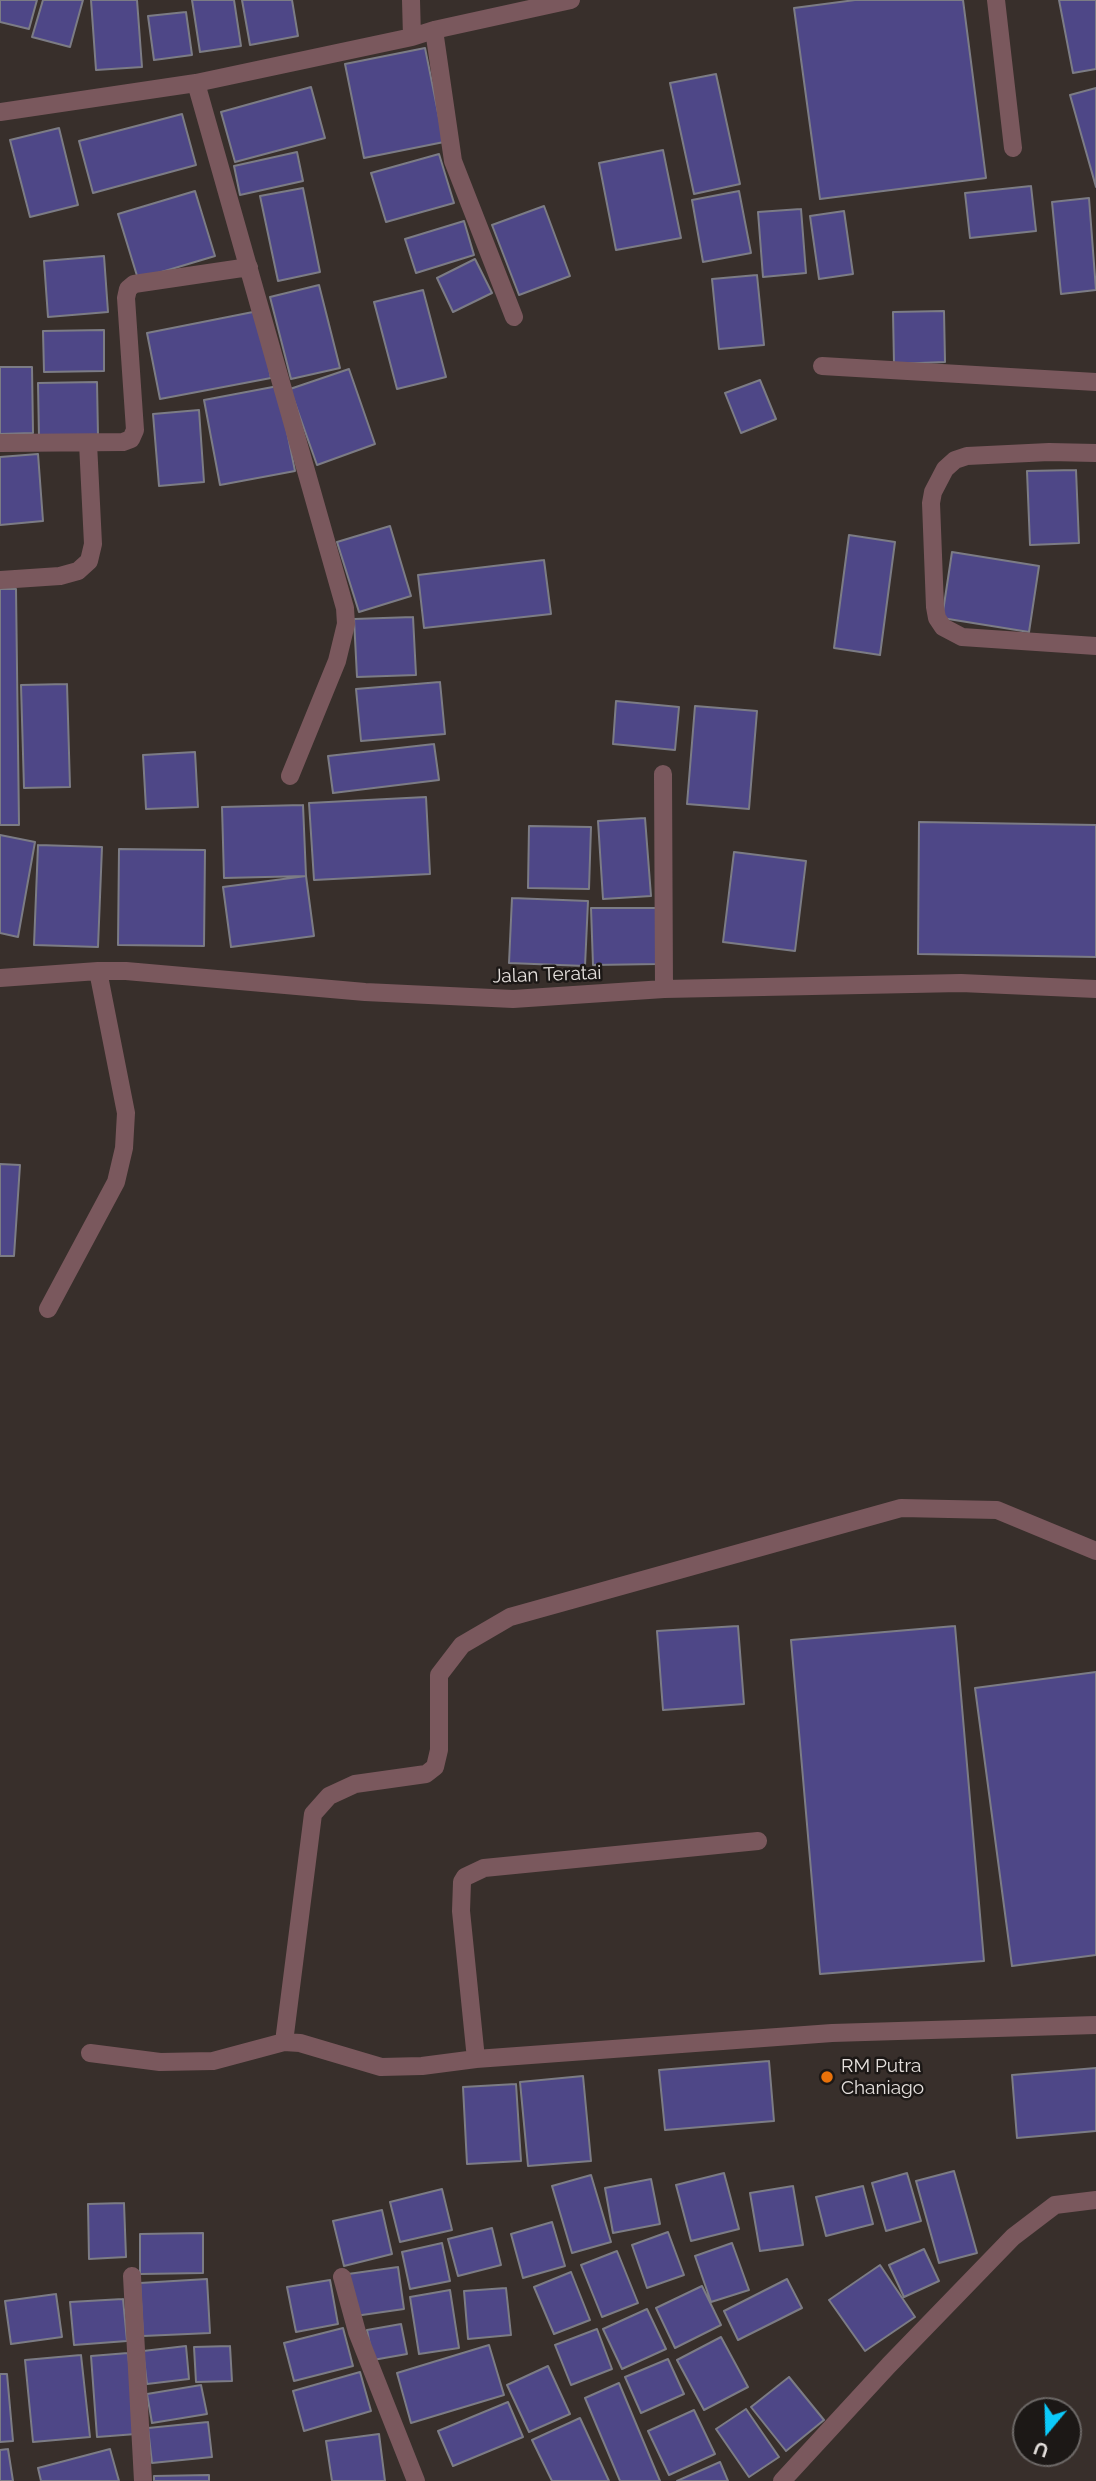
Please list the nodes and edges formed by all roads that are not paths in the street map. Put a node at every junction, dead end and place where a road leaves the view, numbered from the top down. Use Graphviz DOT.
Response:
graph roads {
  1 [pos="411,0"];
  2 [pos="571,0"];
  3 [pos="996,0"];
  4 [pos="434,30"];
  5 [pos="412,37"];
  6 [pos="196,83"];
  7 [pos="0,113"];
  8 [pos="1013,148"];
  9 [pos="249,267"];
  10 [pos="514,317"];
  11 [pos="822,366"];
  12 [pos="1096,382"];
  13 [pos="0,443"];
  14 [pos="88,443"];
  15 [pos="1096,453"];
  16 [pos="0,580"];
  17 [pos="1096,646"];
  18 [pos="663,774"];
  19 [pos="290,776"];
  20 [pos="98,971"];
  21 [pos="0,978"];
  22 [pos="664,989"];
  23 [pos="1096,989"];
  24 [pos="48,1309"];
  25 [pos="1096,1551"];
  26 [pos="758,1842"];
  27 [pos="1096,2025"];
  28 [pos="284,2042"];
  29 [pos="90,2053"];
  30 [pos="476,2059"];
  31 [pos="1096,2200"];
  32 [pos="132,2276"];
  33 [pos="342,2277"];
  34 [pos="143,2481"];
  35 [pos="416,2481"];
  36 [pos="782,2481"];
  1 -- 5 [label="street"];
  2 -- 4 [label="street"];
  3 -- 8 [label="street"];
  4 -- 5 [label="street"];
  4 -- 10 [label="street"];
  5 -- 6 [label="street"];
  6 -- 7 [label="street"];
  6 -- 9 [label="street"];
  9 -- 14 [label="street"];
  9 -- 19 [label="street"];
  11 -- 12 [label="street"];
  13 -- 14 [label="street"];
  14 -- 16 [label="street"];
  15 -- 17 [label="street"];
  18 -- 22 [label="street"];
  20 -- 21 [label="street, Jalan Teratai"];
  20 -- 22 [label="street, Jalan Teratai"];
  20 -- 24 [label="street"];
  22 -- 23 [label="street, Jalan Teratai"];
  25 -- 28 [label="street"];
  26 -- 30 [label="street"];
  27 -- 30 [label="street"];
  28 -- 29 [label="street"];
  28 -- 30 [label="street"];
  31 -- 36 [label="street"];
  32 -- 34 [label="street"];
  33 -- 35 [label="street"];
}
